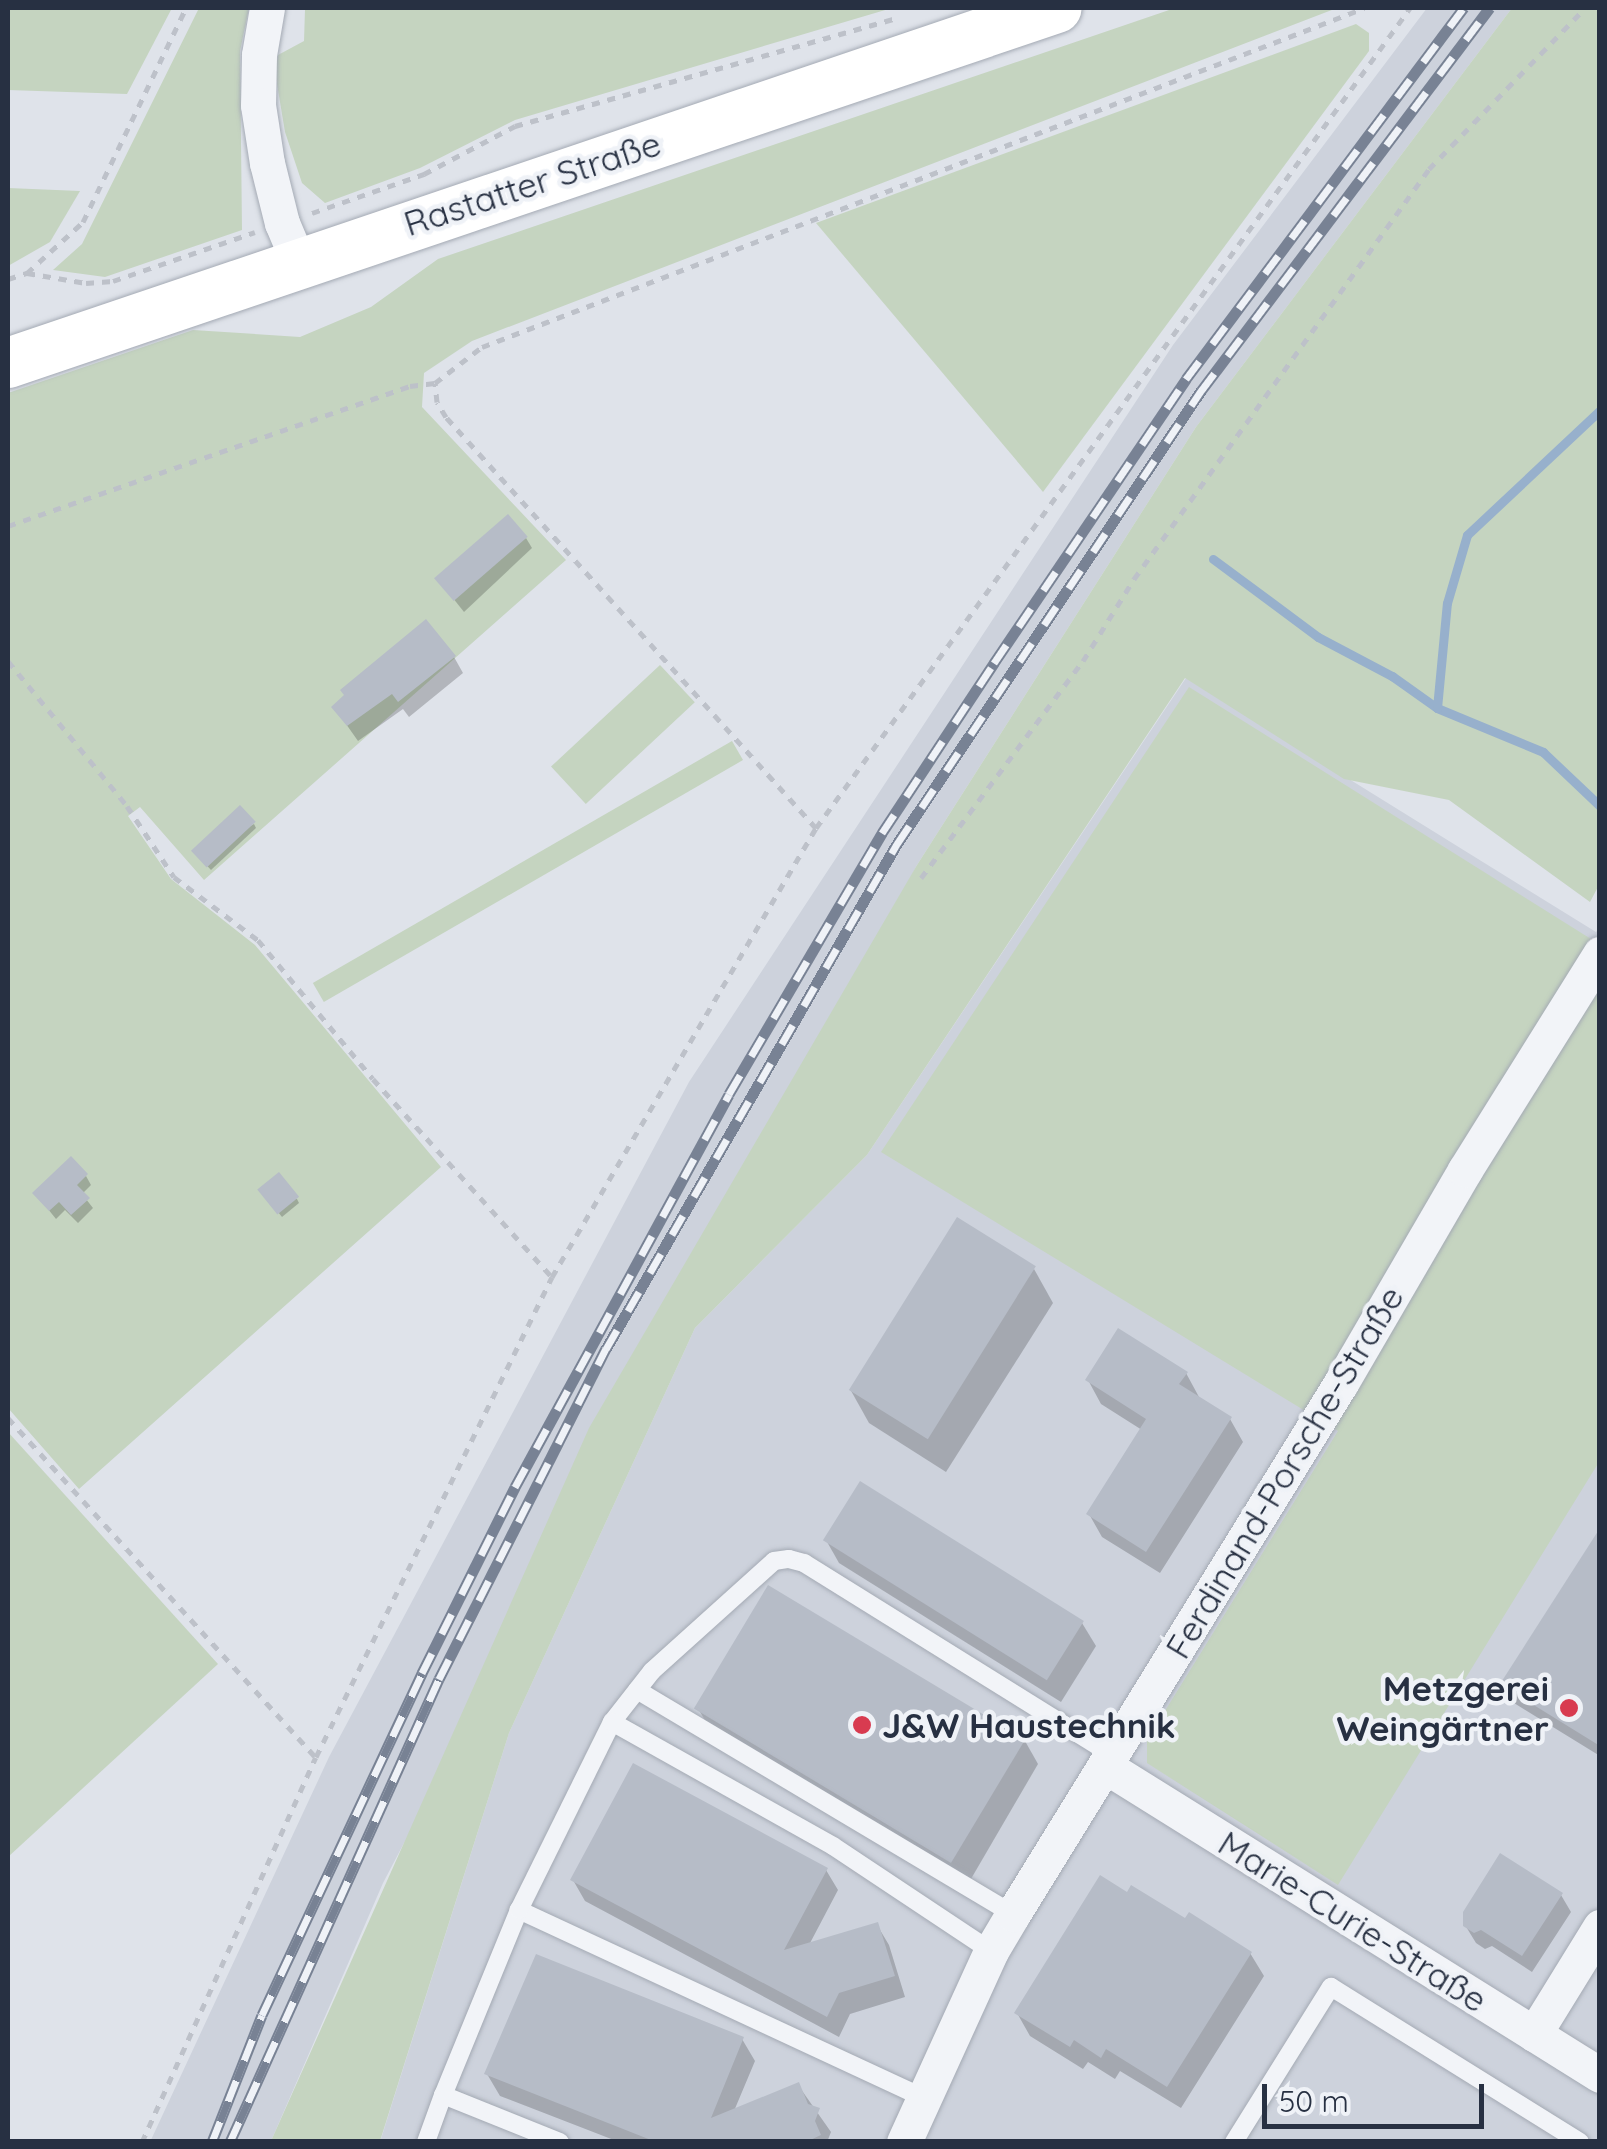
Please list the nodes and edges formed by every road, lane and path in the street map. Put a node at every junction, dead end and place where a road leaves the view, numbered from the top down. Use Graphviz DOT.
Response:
graph roads {
  1 [pos="186,8"];
  2 [pos="267,8"];
  3 [pos="1057,8"];
  4 [pos="1364,8"];
  5 [pos="1410,8"];
  6 [pos="1586,8"];
  7 [pos="895,18"];
  8 [pos="290,242"];
  9 [pos="27,273"];
  10 [pos="8,279"];
  11 [pos="8,363"];
  12 [pos="435,382"];
  13 [pos="8,526"];
  14 [pos="8,661"];
  15 [pos="816,828"];
  16 [pos="922,878"];
  17 [pos="1600,954"];
  18 [pos="552,1277"];
  19 [pos="8,1418"];
  20 [pos="637,1690"];
  21 [pos="612,1722"];
  22 [pos="316,1757"];
  23 [pos="1109,1761"];
  24 [pos="519,1910"];
  25 [pos="1013,1914"];
  26 [pos="1600,1926"];
  27 [pos="991,1951"];
  28 [pos="1534,2034"];
  29 [pos="1600,2075"];
  30 [pos="443,2095"];
  31 [pos="924,2098"];
  32 [pos="142,2142"];
  33 [pos="426,2142"];
  34 [pos="560,2142"];
  35 [pos="904,2142"];
  36 [pos="1234,2142"];
  37 [pos="1580,2142"];
  1 -- 9 [label="path"];
  2 -- 8 [label="street"];
  3 -- 8 [label="main road, Rastatter Straße"];
  4 -- 12 [label="path"];
  5 -- 15 [label="path"];
  6 -- 16 [label="path"];
  7 -- 8 [label="path"];
  8 -- 9 [label="path"];
  8 -- 11 [label="main road, Rastatter Straße"];
  9 -- 10 [label="path"];
  12 -- 13 [label="path"];
  12 -- 15 [label="path"];
  14 -- 18 [label="path"];
  15 -- 18 [label="path"];
  17 -- 23 [label="street, Ferdinand-Porsche-Straße"];
  18 -- 22 [label="path"];
  19 -- 22 [label="path"];
  20 -- 21 [label="lane"];
  20 -- 23 [label="lane"];
  20 -- 25 [label="lane"];
  21 -- 24 [label="lane"];
  21 -- 27 [label="lane"];
  22 -- 32 [label="path"];
  23 -- 25 [label="street, Ferdinand-Porsche-Straße"];
  23 -- 28 [label="street, Marie-Curie-Straße"];
  24 -- 30 [label="lane"];
  24 -- 31 [label="lane"];
  25 -- 27 [label="street, Ferdinand-Porsche-Straße"];
  26 -- 28 [label="street"];
  27 -- 31 [label="street, Ferdinand-Porsche-Straße"];
  28 -- 29 [label="street, Marie-Curie-Straße"];
  30 -- 33 [label="lane"];
  30 -- 34 [label="lane"];
  31 -- 35 [label="street, Ferdinand-Porsche-Straße"];
  36 -- 37 [label="lane"];
}
